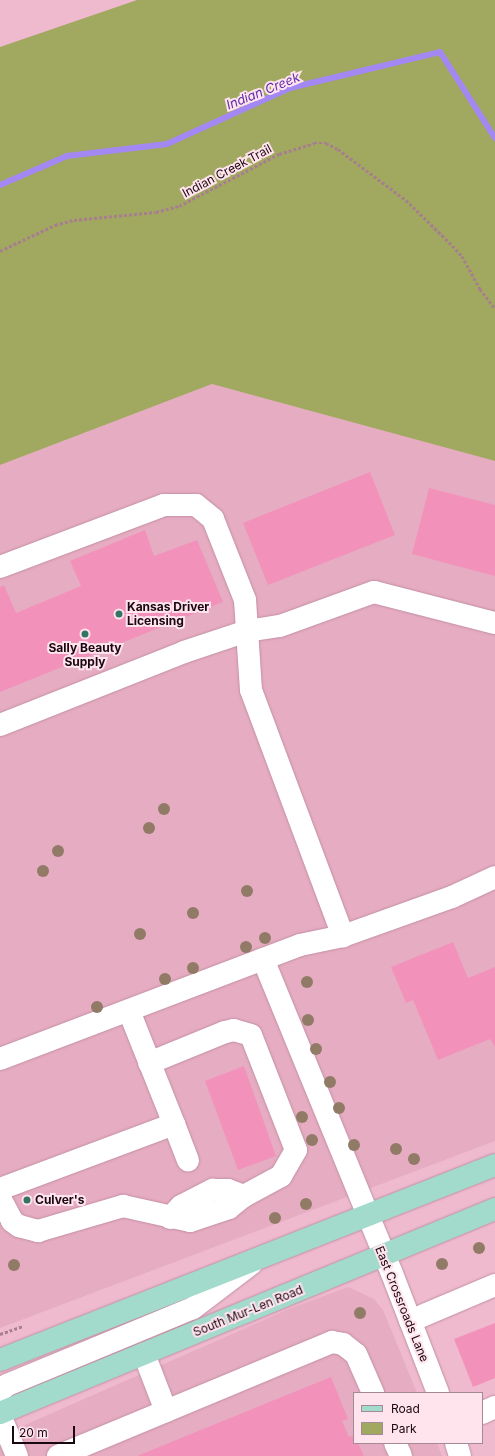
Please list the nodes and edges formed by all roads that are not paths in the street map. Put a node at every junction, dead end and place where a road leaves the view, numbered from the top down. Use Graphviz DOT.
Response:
graph roads {
  1 [pos="0,567"];
  2 [pos="495,623"];
  3 [pos="248,631"];
  4 [pos="0,725"];
  5 [pos="495,877"];
  6 [pos="343,936"];
  7 [pos="263,960"];
  8 [pos="129,1011"];
  9 [pos="0,1059"];
  10 [pos="149,1063"];
  11 [pos="174,1124"];
  12 [pos="188,1160"];
  13 [pos="495,1165"];
  14 [pos="0,1189"];
  15 [pos="0,1198"];
  16 [pos="495,1209"];
  17 [pos="366,1216"];
  18 [pos="383,1256"];
  19 [pos="258,1259"];
  20 [pos="495,1285"];
  21 [pos="410,1321"];
  22 [pos="144,1354"];
  23 [pos="0,1360"];
  24 [pos="0,1391"];
  25 [pos="373,1392"];
  26 [pos="438,1392"];
  27 [pos="495,1408"];
  28 [pos="166,1411"];
  29 [pos="483,1413"];
  30 [pos="0,1414"];
  31 [pos="395,1444"];
  32 [pos="456,1444"];
  33 [pos="17,1456"];
  34 [pos="58,1456"];
  35 [pos="401,1456"];
  36 [pos="460,1456"];
  1 -- 3 [label="street"];
  2 -- 3 [label="street"];
  3 -- 4 [label="street"];
  3 -- 6 [label="street"];
  5 -- 6 [label="street"];
  6 -- 7 [label="street"];
  7 -- 8 [label="street"];
  7 -- 17 [label="street, East Crossroads Lane"];
  8 -- 9 [label="street"];
  8 -- 10 [label="street"];
  10 -- 11 [label="street"];
  10 -- 15 [label="street"];
  11 -- 12 [label="street"];
  11 -- 14 [label="street"];
  13 -- 17 [label="main road"];
  16 -- 18 [label="main road, South Mur-Len Road"];
  17 -- 18 [label="street, East Crossroads Lane"];
  17 -- 19 [label="main road"];
  18 -- 21 [label="street, East Crossroads Lane"];
  18 -- 22 [label="main road, South Mur-Len Road"];
  19 -- 23 [label="main road"];
  19 -- 24 [label="street"];
  20 -- 21 [label="street"];
  21 -- 26 [label="street, East Crossroads Lane"];
  22 -- 28 [label="street"];
  22 -- 30 [label="main road, South Mur-Len Road"];
  25 -- 28 [label="street"];
  27 -- 29 [label="street"];
  28 -- 34 [label="street"];
  30 -- 33 [label="street"];
  31 -- 35 [label="street"];
  32 -- 36 [label="street"];
}
